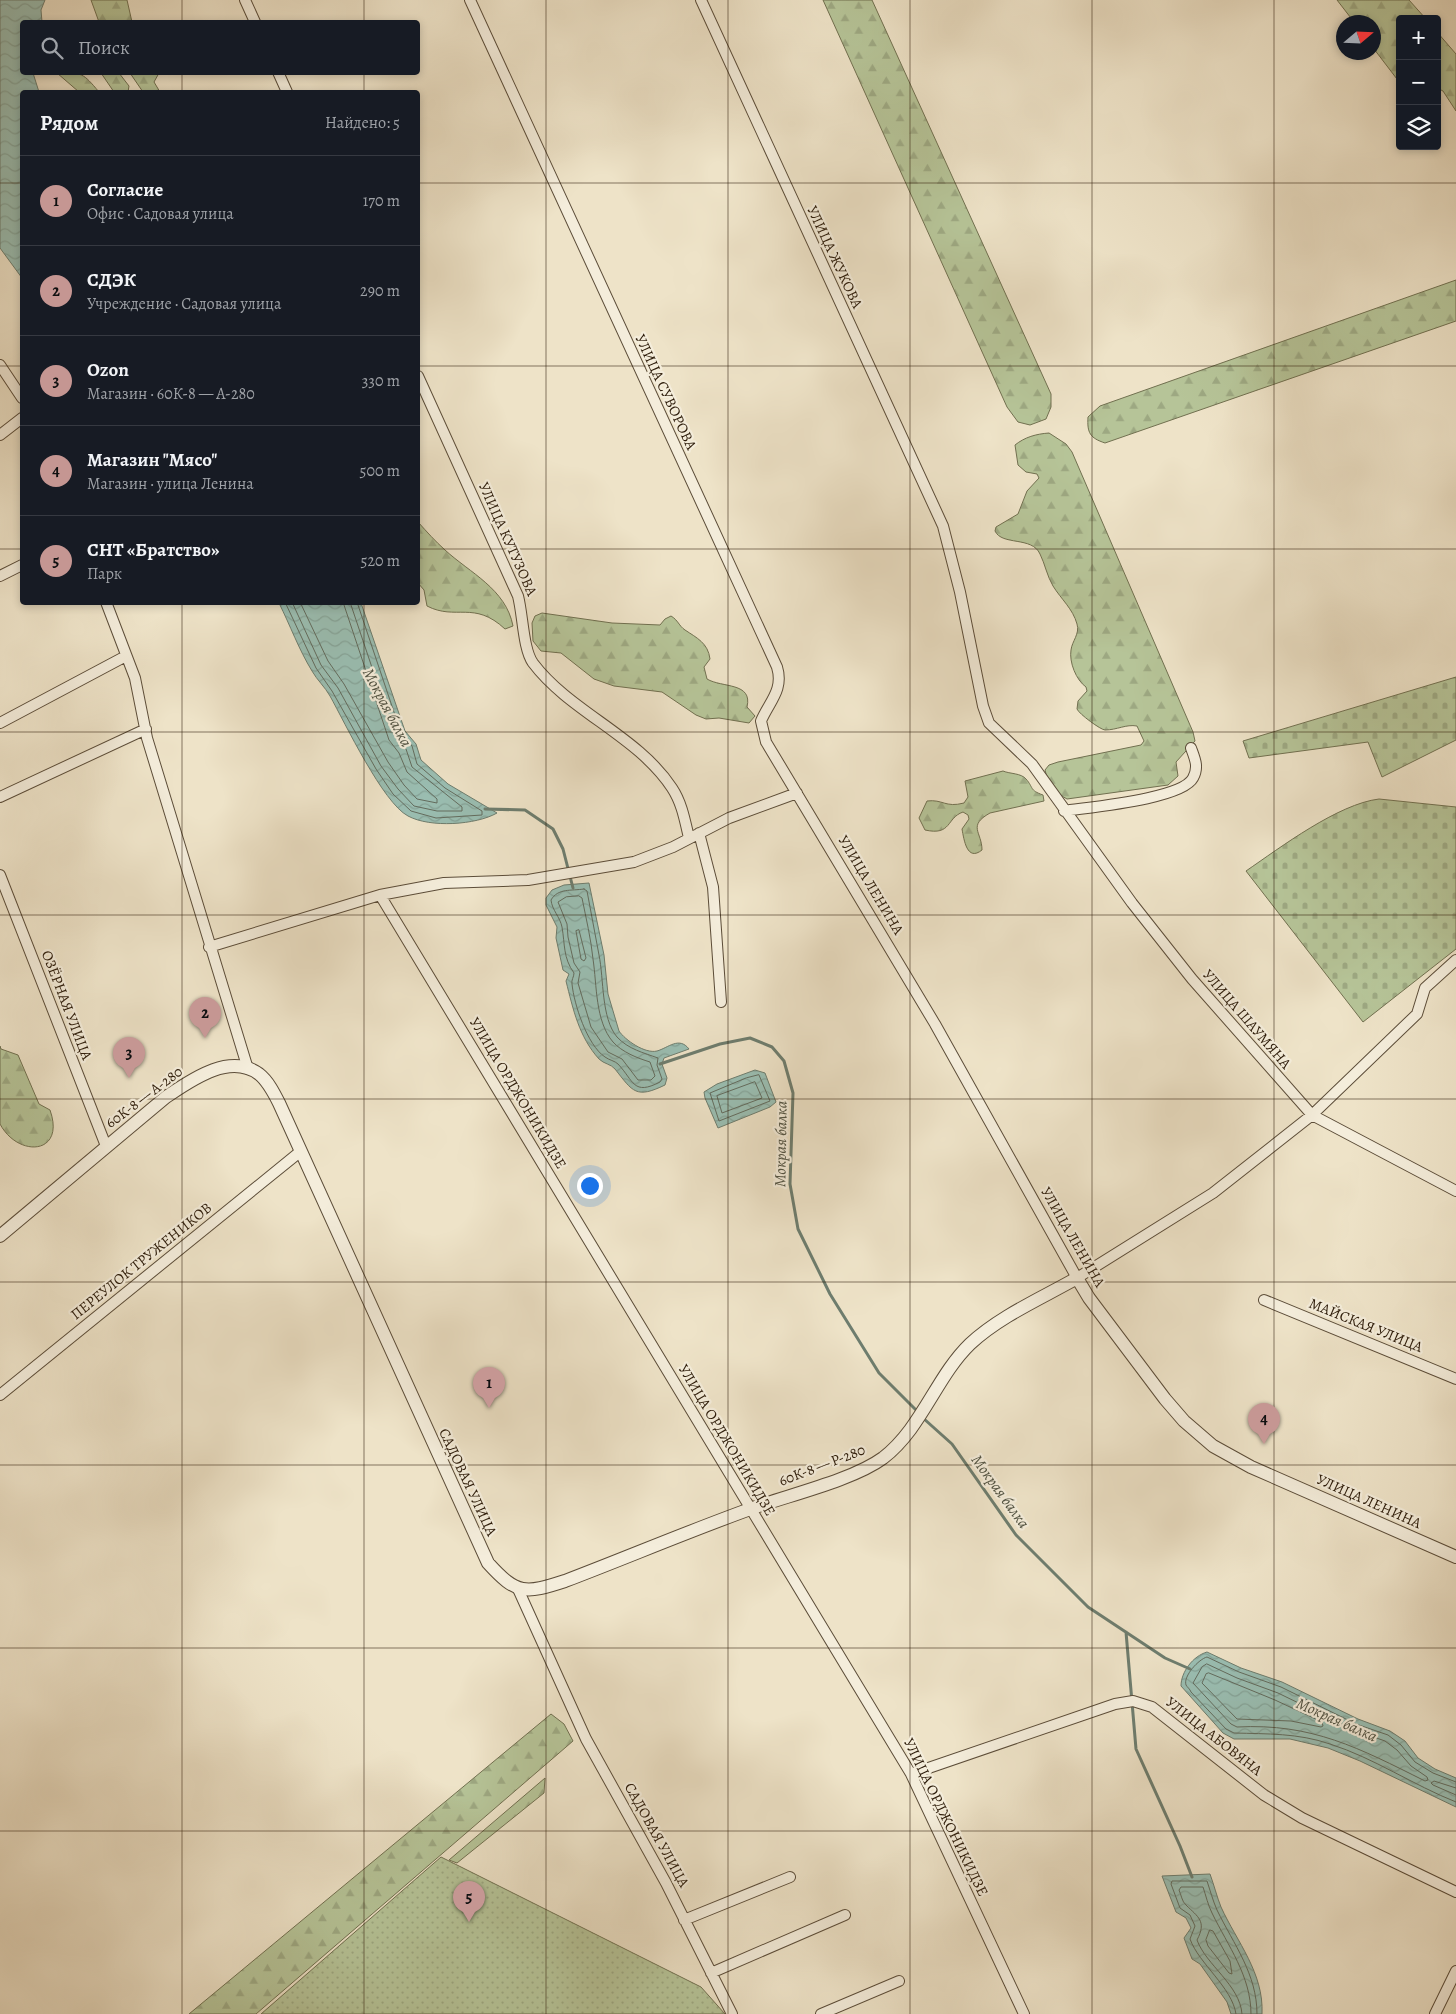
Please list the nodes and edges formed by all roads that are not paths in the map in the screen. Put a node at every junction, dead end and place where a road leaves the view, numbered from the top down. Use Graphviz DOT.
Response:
graph roads {
  1 [pos="245,0"];
  2 [pos="470,0"];
  3 [pos="701,0"];
  4 [pos="254,20"];
  5 [pos="279,75"];
  6 [pos="286,90"];
  7 [pos="0,365"];
  8 [pos="420,380"];
  9 [pos="20,395"];
  10 [pos="20,420"];
  11 [pos="0,435"];
  12 [pos="20,566"];
  13 [pos="0,576"];
  14 [pos="107,605"];
  15 [pos="126,656"];
  16 [pos="0,723"];
  17 [pos="146,729"];
  18 [pos="1191,748"];
  19 [pos="797,793"];
  20 [pos="0,797"];
  21 [pos="1064,811"];
  22 [pos="699,833"];
  23 [pos="689,838"];
  24 [pos="0,874"];
  25 [pos="380,895"];
  26 [pos="209,947"];
  27 [pos="1456,960"];
  28 [pos="721,1002"];
  29 [pos="248,1069"];
  30 [pos="1312,1115"];
  31 [pos="106,1146"];
  32 [pos="301,1151"];
  33 [pos="1456,1191"];
  34 [pos="0,1236"];
  35 [pos="1077,1278"];
  36 [pos="1264,1300"];
  37 [pos="1456,1379"];
  38 [pos="0,1395"];
  39 [pos="751,1508"];
  40 [pos="1456,1557"];
  41 [pos="518,1589"];
  42 [pos="912,1774"];
  43 [pos="790,1877"];
  44 [pos="1456,1892"];
  45 [pos="844,1915"];
  46 [pos="684,1920"];
  47 [pos="1456,1971"];
  48 [pos="711,1973"];
  49 [pos="899,1981"];
  50 [pos="732,2014"];
  51 [pos="821,2014"];
  52 [pos="1024,2014"];
  53 [pos="1435,2014"];
  1 -- 4 [label="street"];
  2 -- 19 [label="street, УЛИЦА СУВОРОВА"];
  3 -- 21 [label="street, УЛИЦА ЖУКОВА"];
  5 -- 6 [label="street"];
  7 -- 9 [label="street"];
  8 -- 23 [label="street, УЛИЦА КУТУЗОВА"];
  10 -- 11 [label="street"];
  12 -- 13 [label="street"];
  14 -- 15 [label="street"];
  15 -- 16 [label="street"];
  15 -- 17 [label="street"];
  17 -- 20 [label="street"];
  17 -- 26 [label="street"];
  18 -- 21 [label="street"];
  19 -- 22 [label="street"];
  19 -- 35 [label="street, УЛИЦА ЛЕНИНА"];
  21 -- 30 [label="street, УЛИЦА ШАУМЯНА"];
  22 -- 23 [label="street"];
  22 -- 28 [label="street"];
  23 -- 25 [label="street"];
  24 -- 31 [label="street, ОЗЁРНАЯ УЛИЦА"];
  25 -- 26 [label="street"];
  25 -- 39 [label="street, УЛИЦА ОРДЖОНИКИДЗЕ"];
  26 -- 29 [label="street"];
  27 -- 30 [label="street"];
  29 -- 31 [label="street, 60К-8 — А-280"];
  29 -- 32 [label="street, САДОВАЯ УЛИЦА"];
  30 -- 33 [label="street, УЛИЦА ШАУМЯНА"];
  30 -- 35 [label="street"];
  31 -- 34 [label="street, 60К-8 — А-280"];
  32 -- 38 [label="street, ПЕРЕУЛОК ТРУЖЕНИКОВ"];
  32 -- 41 [label="street, САДОВАЯ УЛИЦА"];
  35 -- 39 [label="street, 60К-8 — Р-280"];
  35 -- 40 [label="street, УЛИЦА ЛЕНИНА"];
  36 -- 37 [label="street, МАЙСКАЯ УЛИЦА"];
  39 -- 41 [label="street, 60К-8 — Р-280"];
  39 -- 42 [label="street, УЛИЦА ОРДЖОНИКИДЗЕ"];
  41 -- 46 [label="street, САДОВАЯ УЛИЦА"];
  42 -- 44 [label="street, УЛИЦА АБОВЯНА"];
  42 -- 52 [label="street, УЛИЦА ОРДЖОНИКИДЗЕ"];
  43 -- 46 [label="street"];
  45 -- 48 [label="street"];
  46 -- 48 [label="street, САДОВАЯ УЛИЦА"];
  47 -- 53 [label="street"];
  48 -- 50 [label="street, САДОВАЯ УЛИЦА"];
  49 -- 51 [label="street"];
}
